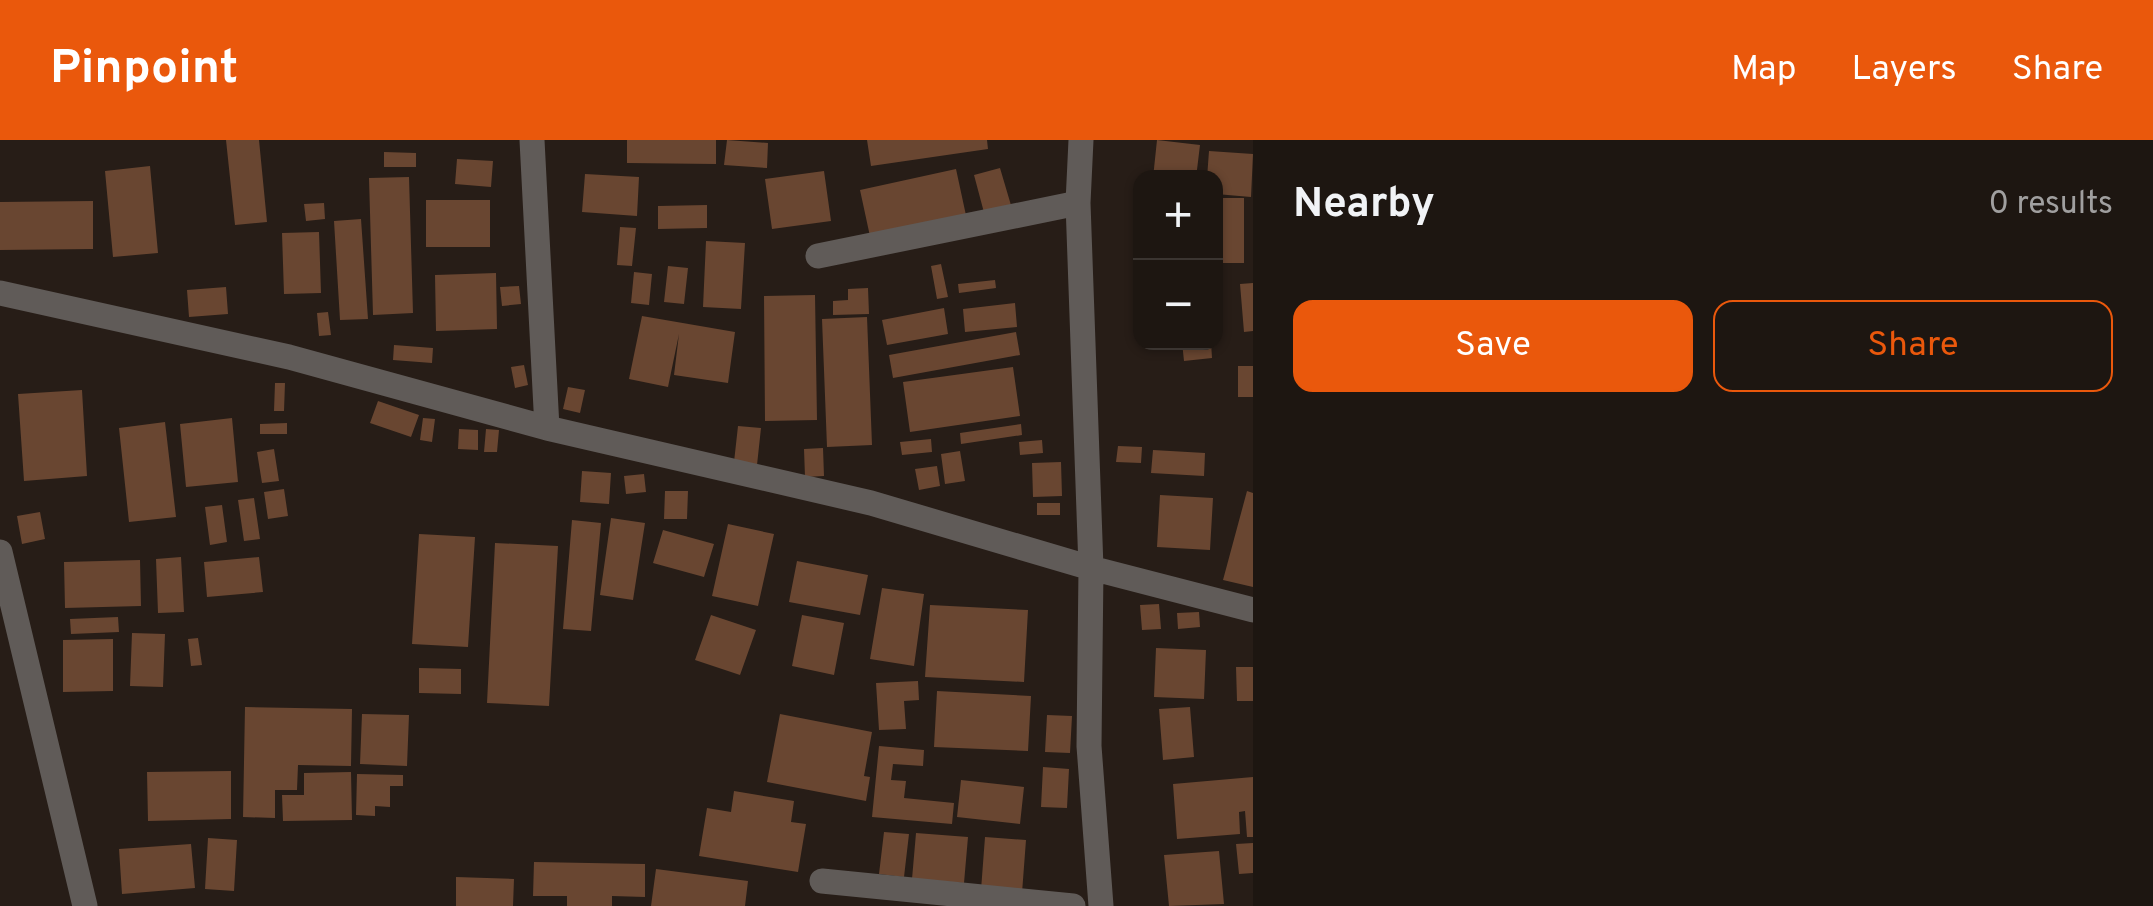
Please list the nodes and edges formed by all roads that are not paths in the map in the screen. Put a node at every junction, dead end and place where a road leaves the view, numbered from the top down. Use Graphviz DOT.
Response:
graph roads {
  1 [pos="532,140"];
  2 [pos="1080,140"];
  3 [pos="1078,203"];
  4 [pos="818,256"];
  5 [pos="0,293"];
  6 [pos="547,428"];
  7 [pos="0,552"];
  8 [pos="1091,568"];
  9 [pos="1253,610"];
  10 [pos="822,880"];
  11 [pos="85,906"];
  12 [pos="1073,906"];
  13 [pos="1102,906"];
  1 -- 6 [label="street"];
  2 -- 3 [label="street"];
  3 -- 4 [label="street"];
  3 -- 8 [label="street"];
  5 -- 6 [label="street"];
  6 -- 8 [label="street"];
  7 -- 11 [label="street"];
  8 -- 9 [label="street"];
  8 -- 13 [label="street"];
  10 -- 12 [label="street"];
}
